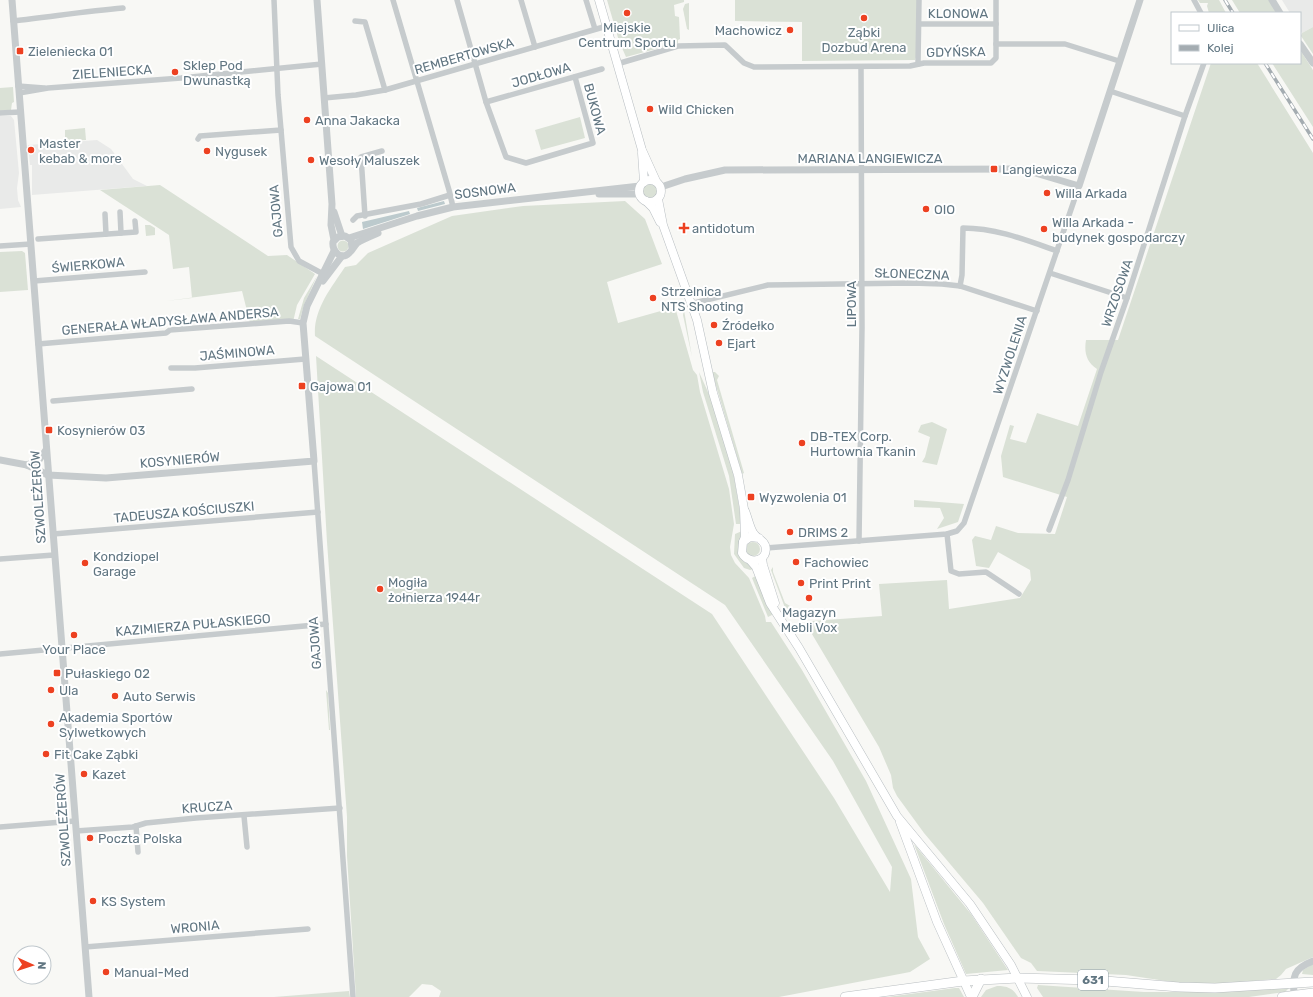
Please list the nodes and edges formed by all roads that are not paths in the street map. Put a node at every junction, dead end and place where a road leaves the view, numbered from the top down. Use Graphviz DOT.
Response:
graph roads {
  1 [pos="12,0"];
  2 [pos="274,0"];
  3 [pos="317,0"];
  4 [pos="393,0"];
  5 [pos="457,0"];
  6 [pos="521,0"];
  7 [pos="586,0"];
  8 [pos="599,0"];
  9 [pos="919,0"];
  10 [pos="996,0"];
  11 [pos="1140,0"];
  12 [pos="1194,0"];
  13 [pos="1272,0"];
  14 [pos="123,8"];
  15 [pos="1200,12"];
  16 [pos="1279,12"];
  17 [pos="13,21"];
  18 [pos="355,21"];
  19 [pos="919,24"];
  20 [pos="996,24"];
  21 [pos="607,26"];
  22 [pos="595,29"];
  23 [pos="996,44"];
  24 [pos="1301,45"];
  25 [pos="535,47"];
  26 [pos="1120,61"];
  27 [pos="1313,63"];
  28 [pos="322,64"];
  29 [pos="618,64"];
  30 [pos="918,64"];
  31 [pos="1204,64"];
  32 [pos="476,65"];
  33 [pos="861,67"];
  34 [pos="278,69"];
  35 [pos="602,69"];
  36 [pos="575,77"];
  37 [pos="417,81"];
  38 [pos="18,89"];
  39 [pos="385,90"];
  40 [pos="1110,91"];
  41 [pos="324,98"];
  42 [pos="486,102"];
  43 [pos="20,112"];
  44 [pos="0,113"];
  45 [pos="1185,116"];
  46 [pos="280,130"];
  47 [pos="198,139"];
  48 [pos="642,150"];
  49 [pos="382,151"];
  50 [pos="861,170"];
  51 [pos="659,184"];
  52 [pos="1079,186"];
  53 [pos="641,187"];
  54 [pos="450,195"];
  55 [pos="658,199"];
  56 [pos="646,201"];
  57 [pos="332,204"];
  58 [pos="453,207"];
  59 [pos="120,212"];
  60 [pos="105,214"];
  61 [pos="365,216"];
  62 [pos="353,220"];
  63 [pos="135,221"];
  64 [pos="394,224"];
  65 [pos="664,226"];
  66 [pos="121,233"];
  67 [pos="106,234"];
  68 [pos="346,237"];
  69 [pos="38,239"];
  70 [pos="334,240"];
  71 [pos="31,244"];
  72 [pos="0,246"];
  73 [pos="352,248"];
  74 [pos="334,251"];
  75 [pos="1057,251"];
  76 [pos="342,256"];
  77 [pos="145,272"];
  78 [pos="1050,273"];
  79 [pos="325,275"];
  80 [pos="34,281"];
  81 [pos="862,284"];
  82 [pos="960,286"];
  83 [pos="1127,298"];
  84 [pos="690,304"];
  85 [pos="1036,311"];
  86 [pos="303,323"];
  87 [pos="38,344"];
  88 [pos="305,358"];
  89 [pos="171,368"];
  90 [pos="192,389"];
  91 [pos="53,401"];
  92 [pos="46,450"];
  93 [pos="0,460"];
  94 [pos="314,461"];
  95 [pos="27,465"];
  96 [pos="48,475"];
  97 [pos="744,508"];
  98 [pos="318,512"];
  99 [pos="1049,530"];
  100 [pos="52,534"];
  101 [pos="947,534"];
  102 [pos="759,538"];
  103 [pos="859,541"];
  104 [pos="743,542"];
  105 [pos="766,548"];
  106 [pos="54,555"];
  107 [pos="762,558"];
  108 [pos="0,559"];
  109 [pos="750,560"];
  110 [pos="1019,594"];
  111 [pos="778,615"];
  112 [pos="326,624"];
  113 [pos="62,648"];
  114 [pos="0,654"];
  115 [pos="340,808"];
  116 [pos="244,816"];
  117 [pos="897,816"];
  118 [pos="75,821"];
  119 [pos="136,826"];
  120 [pos="0,827"];
  121 [pos="76,831"];
  122 [pos="247,847"];
  123 [pos="138,852"];
  124 [pos="308,928"];
  125 [pos="84,947"];
  126 [pos="1313,961"];
  127 [pos="1018,978"];
  128 [pos="982,979"];
  129 [pos="963,981"];
  130 [pos="1313,982"];
  131 [pos="1294,983"];
  132 [pos="1313,993"];
  133 [pos="88,995"];
  134 [pos="1294,996"];
  135 [pos="353,997"];
  136 [pos="845,997"];
  137 [pos="971,997"];
  138 [pos="1027,997"];
  139 [pos="1282,997"];
  1 -- 17 [label="street, SZWOLEŻERÓW"];
  2 -- 34 [label="street, GAJOWA"];
  3 -- 28 [label="street"];
  4 -- 37 [label="street"];
  5 -- 32 [label="street"];
  6 -- 25 [label="street"];
  7 -- 22 [label="street"];
  8 -- 21 [label="main road"];
  9 -- 19 [label="street"];
  10 -- 20 [label="street"];
  11 -- 26 [label="street, WYZWOLENIA"];
  12 -- 15 [label="street"];
  13 -- 16 [label="street"];
  14 -- 17 [label="street"];
  17 -- 38 [label="street, SZWOLEŻERÓW"];
  18 -- 39 [label="street"];
  19 -- 20 [label="street, KLONOWA"];
  19 -- 30 [label="street"];
  20 -- 23 [label="street"];
  21 -- 22 [label="street, REMBERTOWSKA"];
  21 -- 29 [label="main road"];
  22 -- 25 [label="street, REMBERTOWSKA"];
  23 -- 26 [label="street, GDYŃSKA"];
  23 -- 30 [label="street, GDYŃSKA"];
  24 -- 27 [label="street"];
  25 -- 32 [label="street, REMBERTOWSKA"];
  26 -- 40 [label="street, WYZWOLENIA"];
  28 -- 34 [label="street, ZIELENIECKA"];
  28 -- 41 [label="street"];
  29 -- 33 [label="street, GDYŃSKA"];
  29 -- 48 [label="main road"];
  30 -- 33 [label="street, GDYŃSKA"];
  31 -- 45 [label="street, WRZOSOWA"];
  32 -- 37 [label="street, REMBERTOWSKA"];
  32 -- 42 [label="street"];
  33 -- 50 [label="street, LIPOWA"];
  34 -- 38 [label="street, ZIELENIECKA"];
  34 -- 46 [label="street, GAJOWA"];
  35 -- 36 [label="street, JODŁOWA"];
  36 -- 42 [label="street, JODŁOWA"];
  36 -- 42 [label="street, BUKOWA"];
  37 -- 39 [label="street, REMBERTOWSKA"];
  37 -- 54 [label="street"];
  38 -- 43 [label="street, SZWOLEŻERÓW"];
  39 -- 41 [label="street, REMBERTOWSKA"];
  40 -- 45 [label="street"];
  40 -- 52 [label="street, WYZWOLENIA"];
  41 -- 57 [label="street"];
  43 -- 44 [label="street"];
  43 -- 71 [label="street, SZWOLEŻERÓW"];
  45 -- 83 [label="street, WRZOSOWA"];
  46 -- 47 [label="street"];
  46 -- 79 [label="street, GAJOWA"];
  48 -- 51 [label="main road"];
  48 -- 53 [label="main road"];
  49 -- 61 [label="street"];
  50 -- 51 [label="street, MARIANA LANGIEWICZA"];
  50 -- 52 [label="street, MARIANA LANGIEWICZA"];
  50 -- 81 [label="street, LIPOWA"];
  51 -- 53 [label="main road"];
  51 -- 55 [label="main road"];
  52 -- 75 [label="street, WYZWOLENIA"];
  53 -- 56 [label="main road"];
  53 -- 58 [label="street, SOSNOWA"];
  54 -- 58 [label="street"];
  54 -- 61 [label="street, SOSNOWA"];
  55 -- 56 [label="main road"];
  55 -- 65 [label="main road"];
  56 -- 65 [label="main road"];
  57 -- 68 [label="street"];
  57 -- 70 [label="street"];
  58 -- 64 [label="street, SOSNOWA"];
  59 -- 66 [label="street"];
  60 -- 67 [label="street"];
  61 -- 62 [label="street, SOSNOWA"];
  63 -- 66 [label="street"];
  64 -- 68 [label="street, SOSNOWA"];
  64 -- 73 [label="street, SOSNOWA"];
  65 -- 84 [label="main road"];
  66 -- 67 [label="street"];
  67 -- 69 [label="street"];
  68 -- 70 [label="street"];
  68 -- 73 [label="street"];
  70 -- 74 [label="street"];
  71 -- 72 [label="street"];
  71 -- 80 [label="street, SZWOLEŻERÓW"];
  73 -- 76 [label="street"];
  74 -- 76 [label="street"];
  74 -- 79 [label="street, GAJOWA"];
  75 -- 78 [label="street, WYZWOLENIA"];
  75 -- 82 [label="street"];
  76 -- 79 [label="street, GAJOWA"];
  77 -- 80 [label="street, ŚWIERKOWA"];
  78 -- 83 [label="street"];
  78 -- 85 [label="street, WYZWOLENIA"];
  79 -- 86 [label="street, GAJOWA"];
  80 -- 87 [label="street, SZWOLEŻERÓW"];
  81 -- 82 [label="street, SŁONECZNA"];
  81 -- 84 [label="street, SŁONECZNA"];
  81 -- 103 [label="street, LIPOWA"];
  82 -- 85 [label="street, SŁONECZNA"];
  83 -- 99 [label="street, WRZOSOWA"];
  84 -- 97 [label="main road"];
  85 -- 101 [label="street, WYZWOLENIA"];
  86 -- 87 [label="street, GENERAŁA WŁADYSŁAWA ANDERSA"];
  86 -- 88 [label="street, GAJOWA"];
  87 -- 92 [label="street, SZWOLEŻERÓW"];
  88 -- 89 [label="street, JAŚMINOWA"];
  88 -- 94 [label="street, GAJOWA"];
  90 -- 91 [label="street"];
  92 -- 95 [label="street"];
  92 -- 96 [label="street, SZWOLEŻERÓW"];
  93 -- 95 [label="street"];
  94 -- 96 [label="street, KOSYNIERÓW"];
  94 -- 98 [label="street, GAJOWA"];
  95 -- 96 [label="street"];
  96 -- 100 [label="street, SZWOLEŻERÓW"];
  97 -- 102 [label="main road"];
  97 -- 104 [label="main road"];
  98 -- 100 [label="street, TADEUSZA KOŚCIUSZKI"];
  98 -- 112 [label="street, GAJOWA"];
  100 -- 106 [label="street, SZWOLEŻERÓW"];
  101 -- 103 [label="street, WYZWOLENIA"];
  101 -- 110 [label="street"];
  102 -- 104 [label="main road"];
  102 -- 105 [label="main road"];
  103 -- 105 [label="street, WYZWOLENIA"];
  104 -- 109 [label="main road"];
  105 -- 107 [label="main road"];
  106 -- 108 [label="street"];
  106 -- 113 [label="street, SZWOLEŻERÓW"];
  107 -- 109 [label="main road"];
  107 -- 111 [label="main road"];
  109 -- 111 [label="main road"];
  111 -- 117 [label="main road"];
  112 -- 113 [label="street, KAZIMIERZA PUŁASKIEGO"];
  112 -- 115 [label="street, GAJOWA"];
  113 -- 114 [label="street, KAZIMIERZA PUŁASKIEGO"];
  113 -- 118 [label="street, SZWOLEŻERÓW"];
  115 -- 116 [label="street, KRUCZA"];
  115 -- 135 [label="street, GAJOWA"];
  116 -- 119 [label="street, KRUCZA"];
  116 -- 122 [label="street"];
  117 -- 127 [label="main road"];
  117 -- 129 [label="main road"];
  118 -- 120 [label="street"];
  118 -- 121 [label="street, SZWOLEŻERÓW"];
  119 -- 121 [label="street, KRUCZA"];
  119 -- 123 [label="street"];
  121 -- 125 [label="street, SZWOLEŻERÓW"];
  124 -- 125 [label="street, WRONIA"];
  125 -- 133 [label="street, SZWOLEŻERÓW"];
  126 -- 131 [label="street"];
  127 -- 128 [label="main road, 631"];
  127 -- 131 [label="main road, 631"];
  127 -- 138 [label="main road"];
  128 -- 129 [label="main road, 631"];
  128 -- 137 [label="main road"];
  129 -- 136 [label="main road, 631"];
  129 -- 137 [label="main road"];
  130 -- 131 [label="main road, 631"];
  131 -- 134 [label="street"];
  132 -- 134 [label="main road"];
  134 -- 139 [label="main road"];
}
